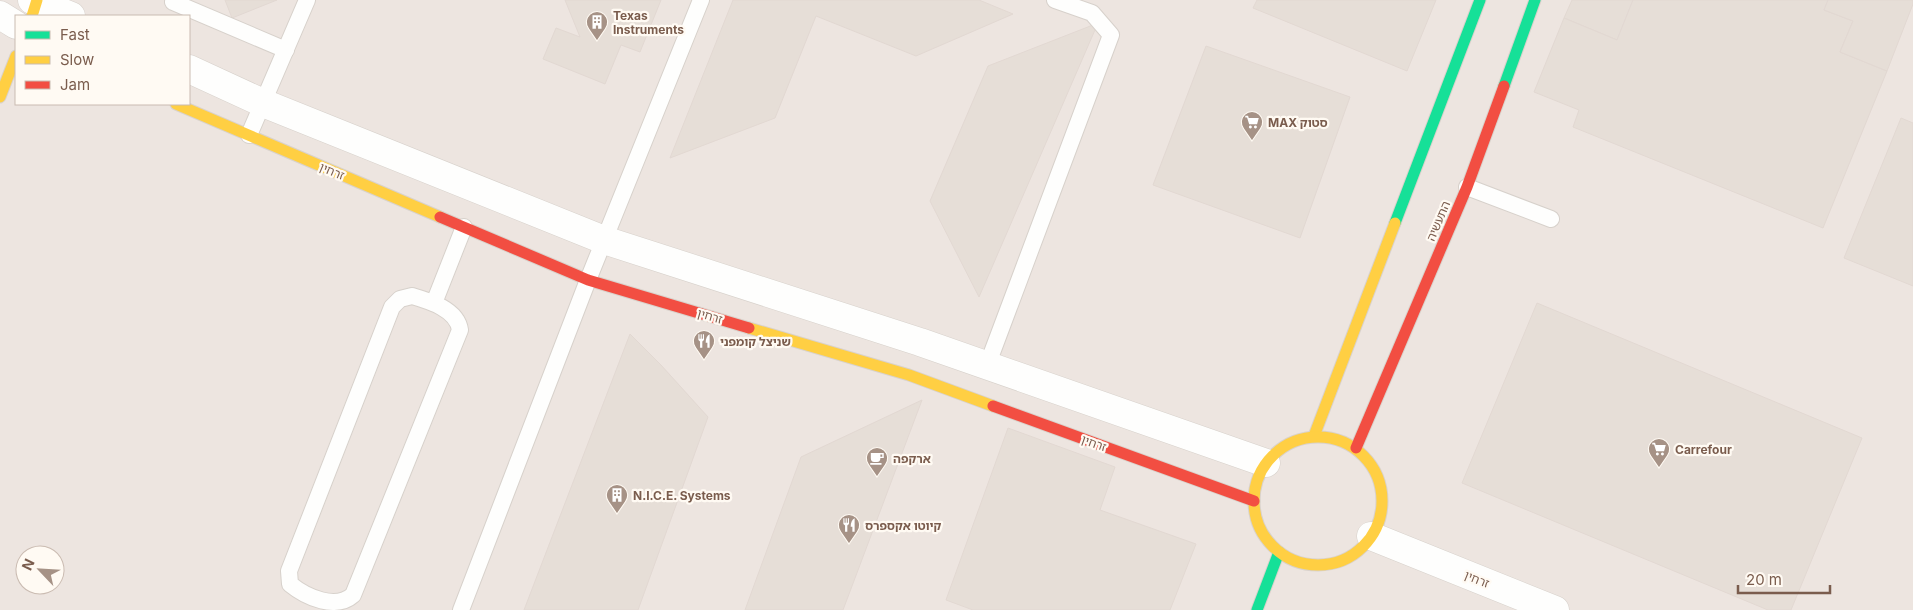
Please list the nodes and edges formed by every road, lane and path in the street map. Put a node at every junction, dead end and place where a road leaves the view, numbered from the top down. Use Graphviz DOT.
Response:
graph roads {
  1 [pos="174,0"];
  2 [pos="307,0"];
  3 [pos="701,0"];
  4 [pos="1055,0"];
  5 [pos="1480,0"];
  6 [pos="1535,0"];
  7 [pos="35,4"];
  8 [pos="0,15"];
  9 [pos="69,15"];
  10 [pos="15,24"];
  11 [pos="286,50"];
  12 [pos="15,59"];
  13 [pos="190,69"];
  14 [pos="0,97"];
  15 [pos="263,103"];
  16 [pos="178,105"];
  17 [pos="249,135"];
  18 [pos="1467,187"];
  19 [pos="1552,219"];
  20 [pos="464,226"];
  21 [pos="604,240"];
  22 [pos="588,280"];
  23 [pos="434,302"];
  24 [pos="987,366"];
  25 [pos="1314,436"];
  26 [pos="1356,448"];
  27 [pos="1266,463"];
  28 [pos="1254,501"];
  29 [pos="1371,536"];
  30 [pos="1279,552"];
  31 [pos="461,610"];
  32 [pos="1258,610"];
  33 [pos="1555,610"];
  1 -- 11 [label="lane"];
  2 -- 11 [label="lane"];
  3 -- 21 [label="lane"];
  4 -- 24 [label="lane"];
  5 -- 25 [label="street"];
  6 -- 18 [label="street, התעשיה"];
  7 -- 9 [label="street"];
  8 -- 10 [label="street"];
  11 -- 15 [label="lane"];
  12 -- 14 [label="street"];
  13 -- 15 [label="street"];
  15 -- 17 [label="lane"];
  15 -- 21 [label="street"];
  16 -- 17 [label="street, זרחין"];
  17 -- 20 [label="street, זרחין"];
  18 -- 19 [label="lane"];
  18 -- 26 [label="street, התעשיה"];
  20 -- 22 [label="street, זרחין"];
  20 -- 23 [label="lane"];
  21 -- 22 [label="lane"];
  21 -- 24 [label="street"];
  22 -- 28 [label="street, זרחין"];
  22 -- 31 [label="lane"];
  23 -- 23 [label="lane"];
  24 -- 27 [label="street"];
  25 -- 26 [label="street"];
  25 -- 27 [label="street"];
  26 -- 29 [label="street"];
  27 -- 28 [label="street"];
  28 -- 30 [label="street"];
  29 -- 30 [label="street"];
  29 -- 33 [label="street, זרחין"];
  30 -- 32 [label="street"];
}
